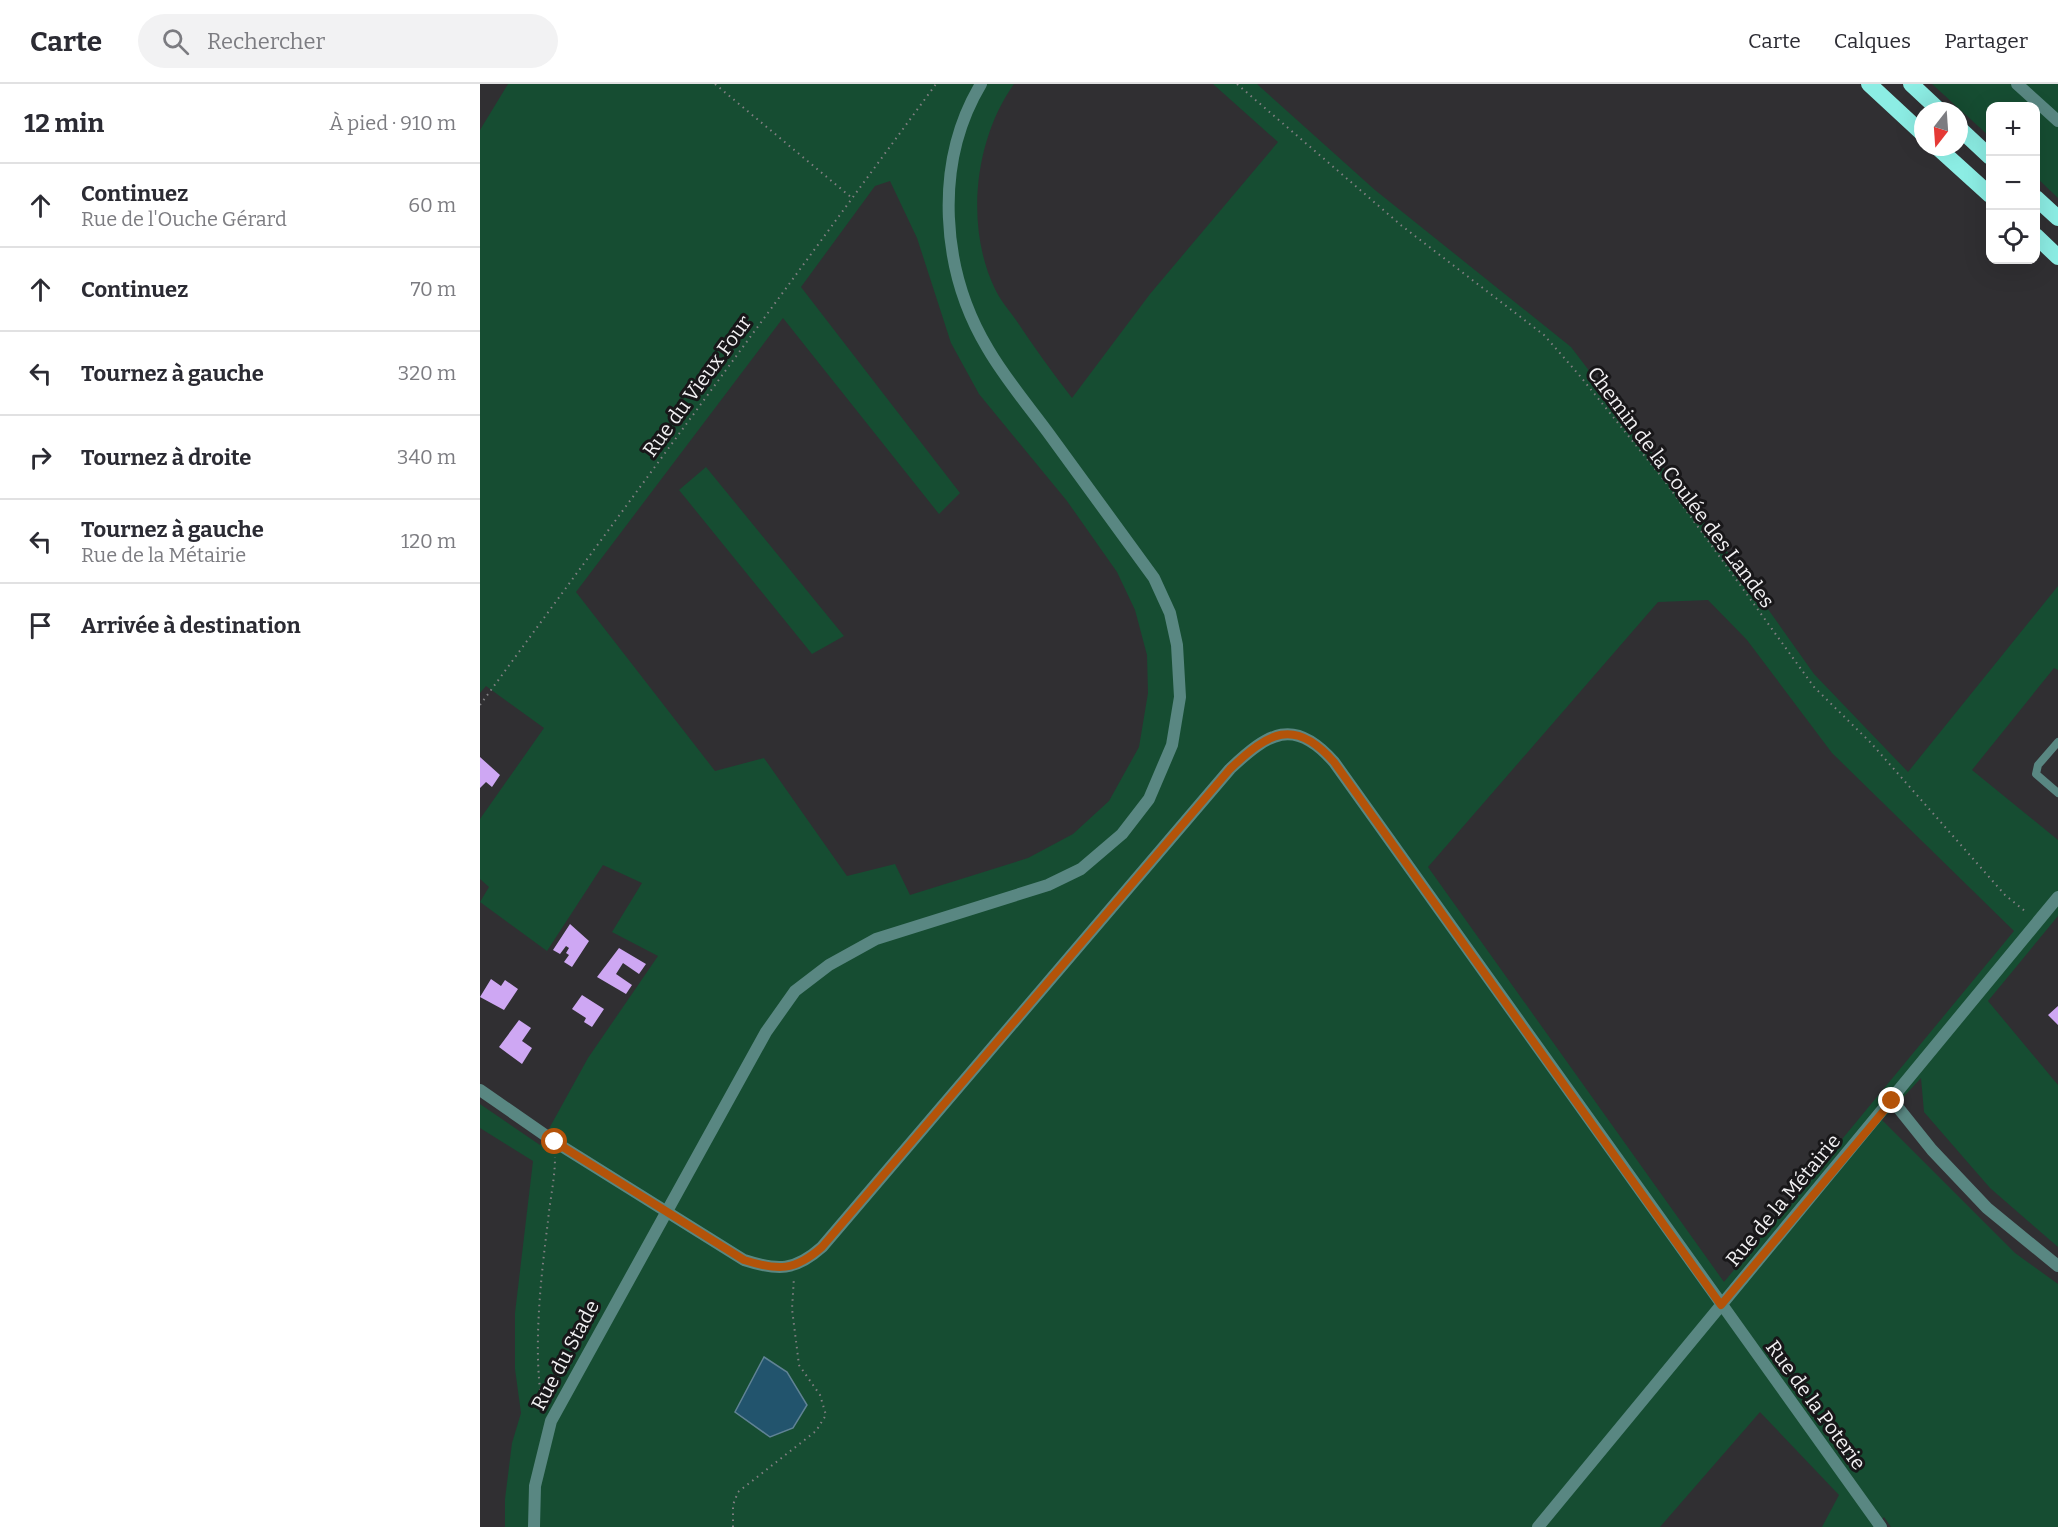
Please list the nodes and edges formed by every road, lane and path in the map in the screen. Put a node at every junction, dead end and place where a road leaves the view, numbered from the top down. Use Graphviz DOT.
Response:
graph roads {
  1 [pos="715,84"];
  2 [pos="936,84"];
  3 [pos="981,84"];
  4 [pos="1237,84"];
  5 [pos="1869,84"];
  6 [pos="1911,84"];
  7 [pos="2017,84"];
  8 [pos="1930,102"];
  9 [pos="2058,121"];
  10 [pos="1914,126"];
  11 [pos="1968,136"];
  12 [pos="1947,156"];
  13 [pos="1989,156"];
  14 [pos="1986,191"];
  15 [pos="852,198"];
  16 [pos="2040,202"];
  17 [pos="2058,218"];
  18 [pos="2040,240"];
  19 [pos="2058,257"];
  20 [pos="480,705"];
  21 [pos="2058,742"];
  22 [pos="2058,793"];
  23 [pos="2058,897"];
  24 [pos="2038,922"];
  25 [pos="480,1090"];
  26 [pos="1892,1101"];
  27 [pos="555,1142"];
  28 [pos="665,1212"];
  29 [pos="795,1264"];
  30 [pos="2058,1266"];
  31 [pos="1721,1305"];
  32 [pos="551,1421"];
  33 [pos="534,1527"];
  34 [pos="733,1527"];
  35 [pos="1538,1527"];
  36 [pos="1881,1527"];
  1 -- 15 [label="path"];
  2 -- 15 [label="path, Rue du Vieux Four"];
  3 -- 28 [label="street, Rue du Stade"];
  4 -- 24 [label="path, Chemin de la Coulée des Landes"];
  5 -- 10 [label="highway"];
  6 -- 8 [label="highway"];
  7 -- 9 [label="street"];
  11 -- 13 [label="highway"];
  12 -- 14 [label="highway"];
  15 -- 20 [label="path, Rue du Vieux Four"];
  16 -- 17 [label="highway"];
  18 -- 19 [label="highway"];
  21 -- 22 [label="lane"];
  23 -- 24 [label="street, Rue de la Métairie"];
  24 -- 26 [label="street, Rue de la Métairie"];
  25 -- 27 [label="street"];
  26 -- 30 [label="street"];
  26 -- 31 [label="street, Rue de la Métairie"];
  27 -- 28 [label="street"];
  27 -- 32 [label="path"];
  28 -- 29 [label="street"];
  28 -- 32 [label="street, Rue du Stade"];
  29 -- 31 [label="street, Rue de la Poterie"];
  29 -- 34 [label="path"];
  31 -- 35 [label="street, Rue de la Métairie"];
  31 -- 36 [label="street, Rue de la Poterie"];
  32 -- 33 [label="street, Rue du Stade"];
}
